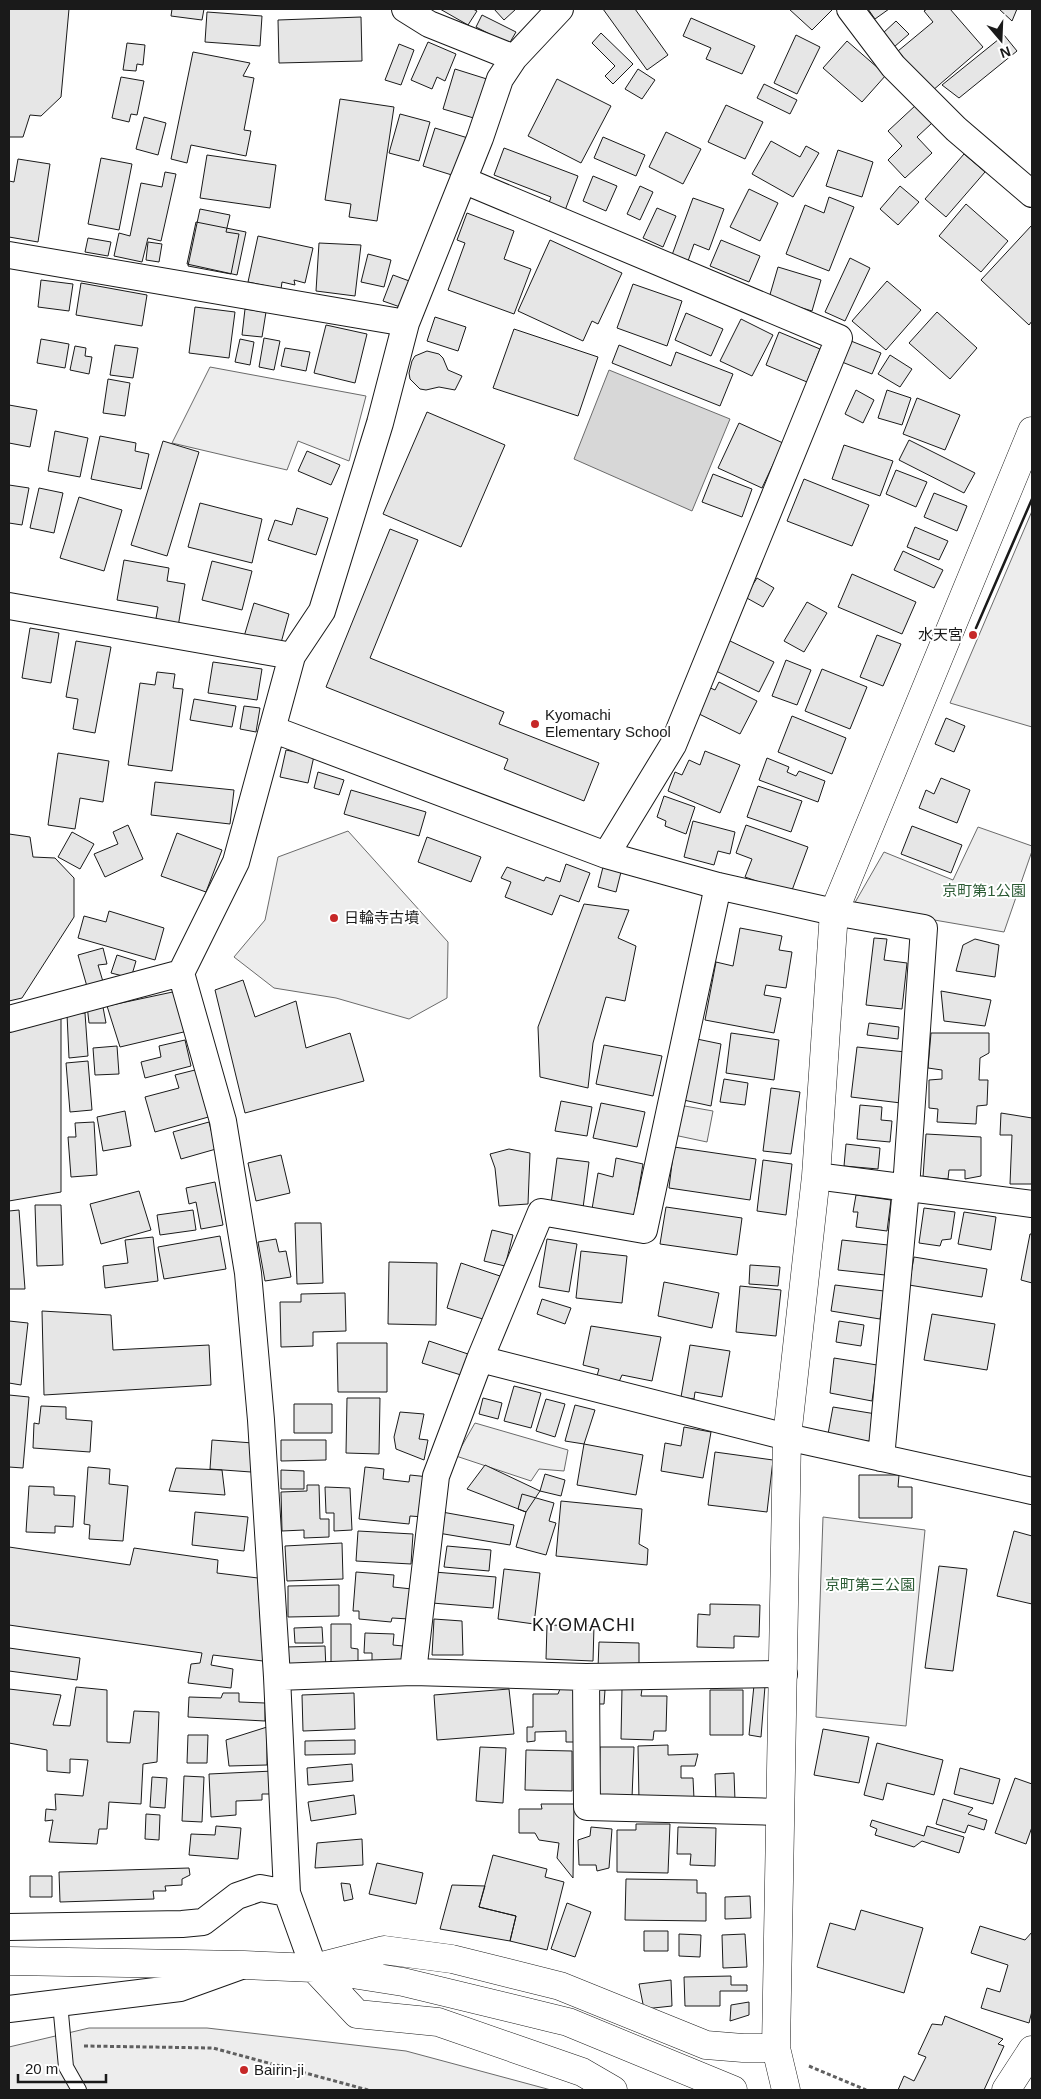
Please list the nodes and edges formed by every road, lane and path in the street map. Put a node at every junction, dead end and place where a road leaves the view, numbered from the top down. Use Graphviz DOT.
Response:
graph roads {
  1 [pos="405,9"];
  2 [pos="560,9"];
  3 [pos="850,9"];
  4 [pos="514,58"];
  5 [pos="463,180"];
  6 [pos="1032,194"];
  7 [pos="9,255"];
  8 [pos="406,323"];
  9 [pos="1032,431"];
  10 [pos="9,606"];
  11 [pos="292,656"];
  12 [pos="272,729"];
  13 [pos="606,855"];
  14 [pos="718,886"];
  15 [pos="834,912"];
  16 [pos="181,974"];
  17 [pos="9,1019"];
  18 [pos="816,1176"];
  19 [pos="906,1188"];
  20 [pos="1032,1204"];
  21 [pos="480,1359"];
  22 [pos="787,1437"];
  23 [pos="881,1458"];
  24 [pos="1032,1491"];
  25 [pos="412,1672"];
  26 [pos="784,1674"];
  27 [pos="277,1677"];
  28 [pos="586,1677"];
  29 [pos="780,1812"];
  30 [pos="287,1893"];
  31 [pos="9,1927"];
  32 [pos="9,1961"];
  33 [pos="244,1965"];
  34 [pos="314,1968"];
  35 [pos="60,2003"];
  36 [pos="9,2009"];
  37 [pos="64,2045"];
  38 [pos="776,2048"];
  39 [pos="1032,2050"];
  40 [pos="804,2064"];
  41 [pos="79,2090"];
  42 [pos="368,2090"];
  43 [pos="612,2090"];
  44 [pos="733,2090"];
  45 [pos="786,2090"];
  46 [pos="866,2090"];
  47 [pos="1006,2090"];
  1 -- 4 [label="street"];
  2 -- 4 [label="street"];
  3 -- 6 [label="street"];
  4 -- 5 [label="street"];
  5 -- 8 [label="street"];
  5 -- 13 [label="street"];
  7 -- 8 [label="street"];
  8 -- 11 [label="street"];
  9 -- 15 [label="street"];
  10 -- 11 [label="street"];
  11 -- 12 [label="street"];
  12 -- 13 [label="street"];
  12 -- 16 [label="street"];
  13 -- 14 [label="street"];
  14 -- 15 [label="street"];
  14 -- 21 [label="street"];
  15 -- 18 [label="street"];
  15 -- 19 [label="street"];
  16 -- 17 [label="street"];
  16 -- 27 [label="street"];
  18 -- 19 [label="street"];
  18 -- 22 [label="street"];
  19 -- 20 [label="street"];
  19 -- 23 [label="street"];
  21 -- 22 [label="street"];
  21 -- 25 [label="street"];
  22 -- 23 [label="street"];
  22 -- 26 [label="street"];
  23 -- 24 [label="street"];
  25 -- 27 [label="street"];
  25 -- 28 [label="street"];
  26 -- 28 [label="street"];
  26 -- 29 [label="street"];
  27 -- 30 [label="street"];
  28 -- 29 [label="street"];
  29 -- 38 [label="street"];
  30 -- 31 [label="street"];
  30 -- 34 [label="street"];
  32 -- 33 [label="street"];
  33 -- 34 [label="street"];
  33 -- 35 [label="street"];
  34 -- 38 [label="street"];
  34 -- 43 [label="street"];
  34 -- 44 [label="street"];
  35 -- 36 [label="street"];
  35 -- 37 [label="lane"];
  37 -- 41 [label="lane"];
  37 -- 42 [label="path"];
  38 -- 45 [label="street"];
  39 -- 47 [label="street"];
  40 -- 46 [label="path"];
}
